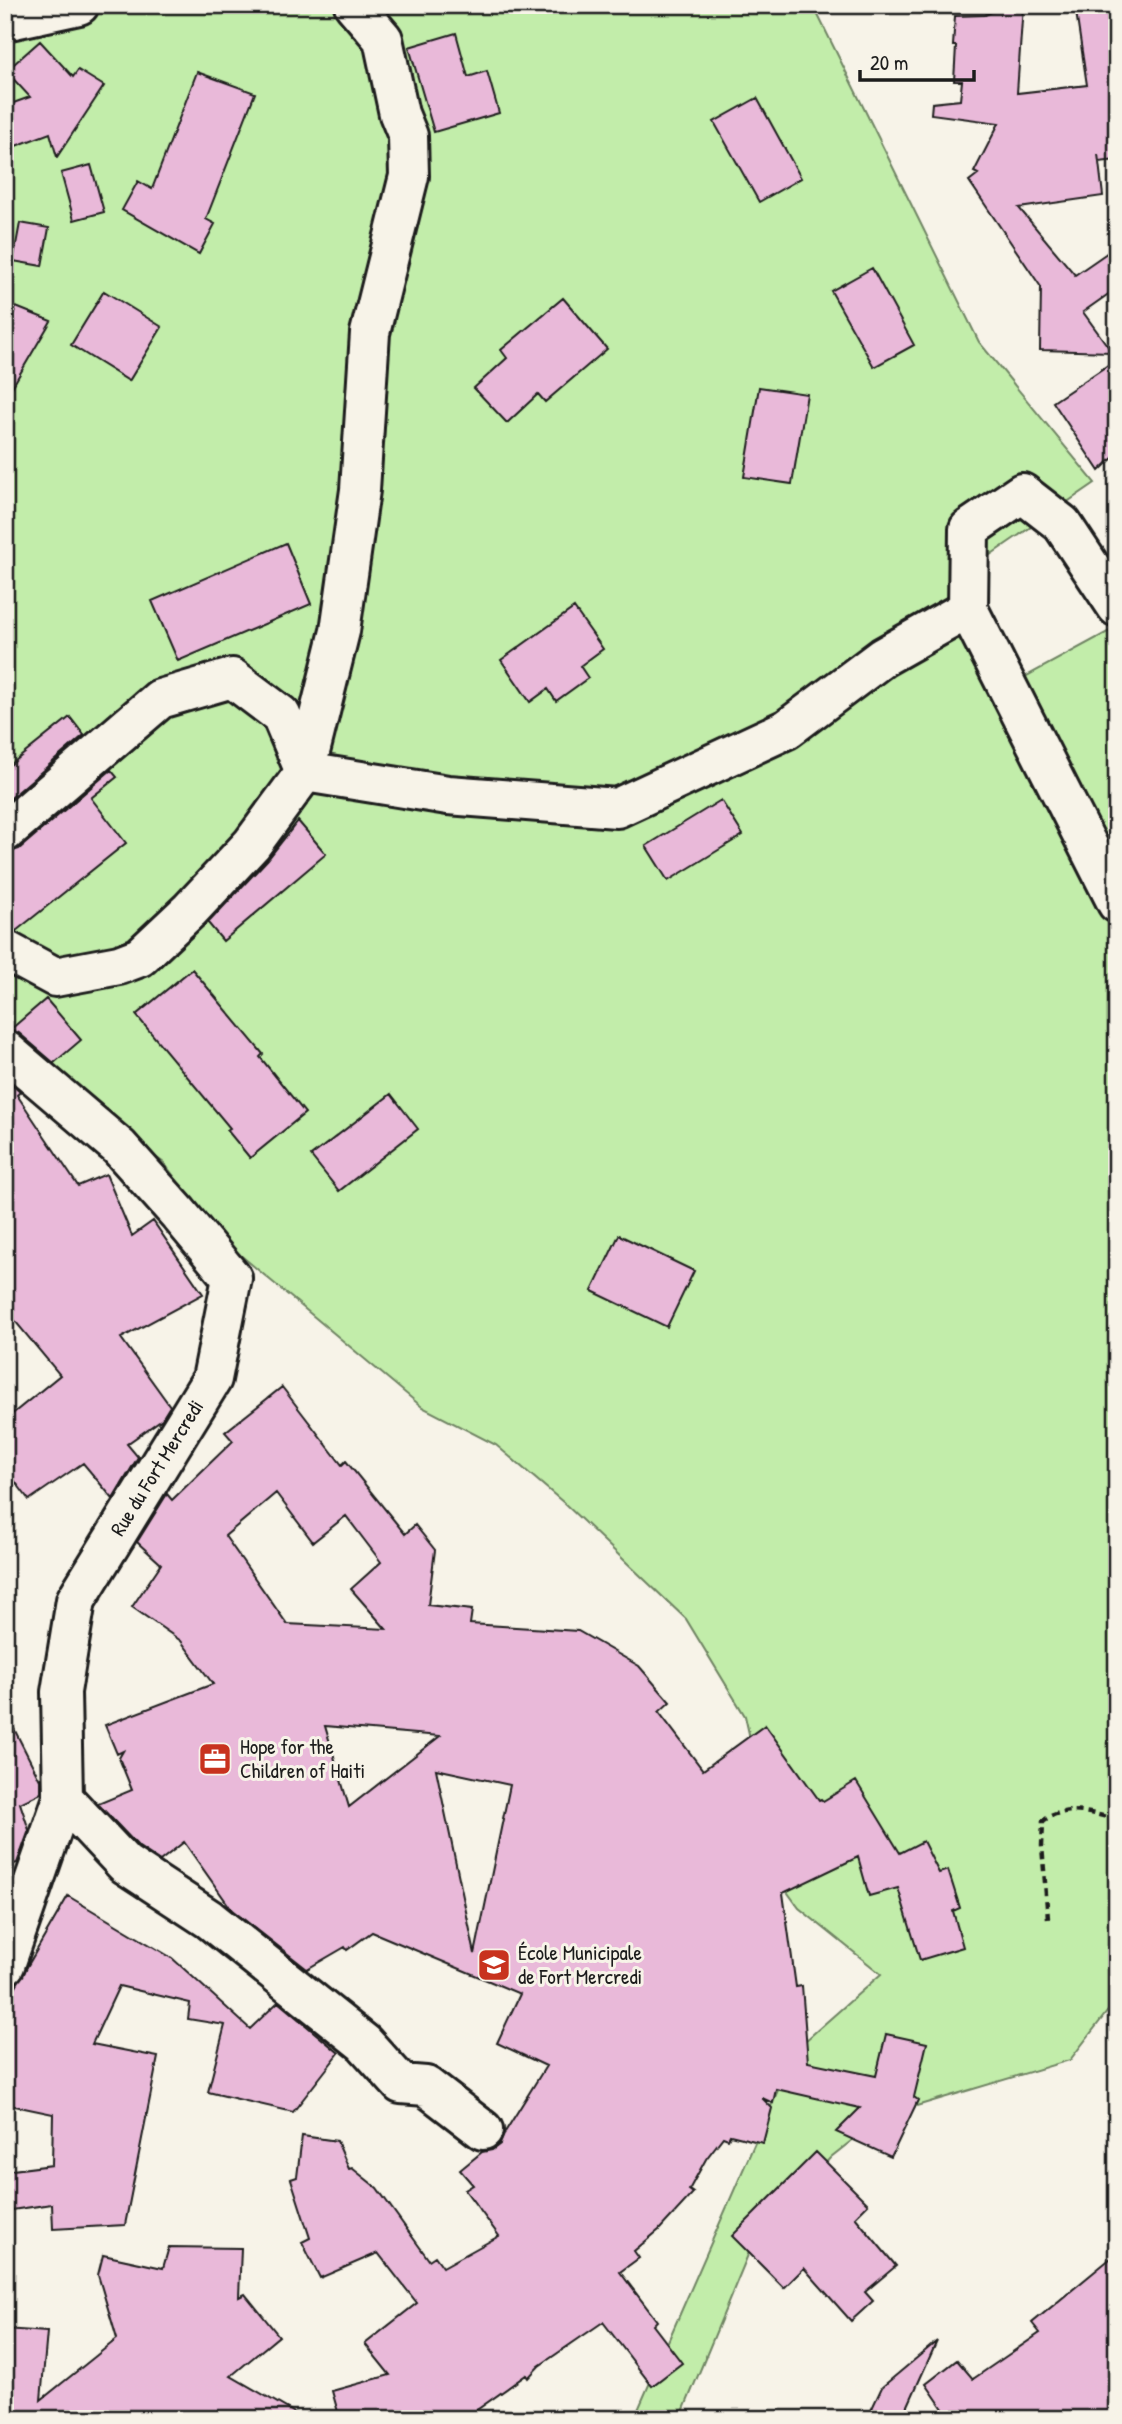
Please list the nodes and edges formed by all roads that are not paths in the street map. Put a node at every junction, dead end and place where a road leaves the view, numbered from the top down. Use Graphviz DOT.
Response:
graph roads {
  1 [pos="79,5"];
  2 [pos="354,5"];
  3 [pos="5,21"];
  4 [pos="1117,607"];
  5 [pos="968,610"];
  6 [pos="305,772"];
  7 [pos="5,832"];
  8 [pos="1117,903"];
  9 [pos="5,950"];
  10 [pos="5,1051"];
  11 [pos="63,1798"];
  12 [pos="5,1965"];
  13 [pos="483,2130"];
  1 -- 3 [label="street"];
  2 -- 6 [label="street"];
  4 -- 5 [label="street"];
  5 -- 6 [label="street"];
  5 -- 8 [label="street"];
  6 -- 7 [label="street"];
  6 -- 9 [label="street"];
  10 -- 11 [label="street, Rue du Fort Mercredi"];
  11 -- 12 [label="street, Rue du Fort Mercredi"];
  11 -- 13 [label="street"];
}
